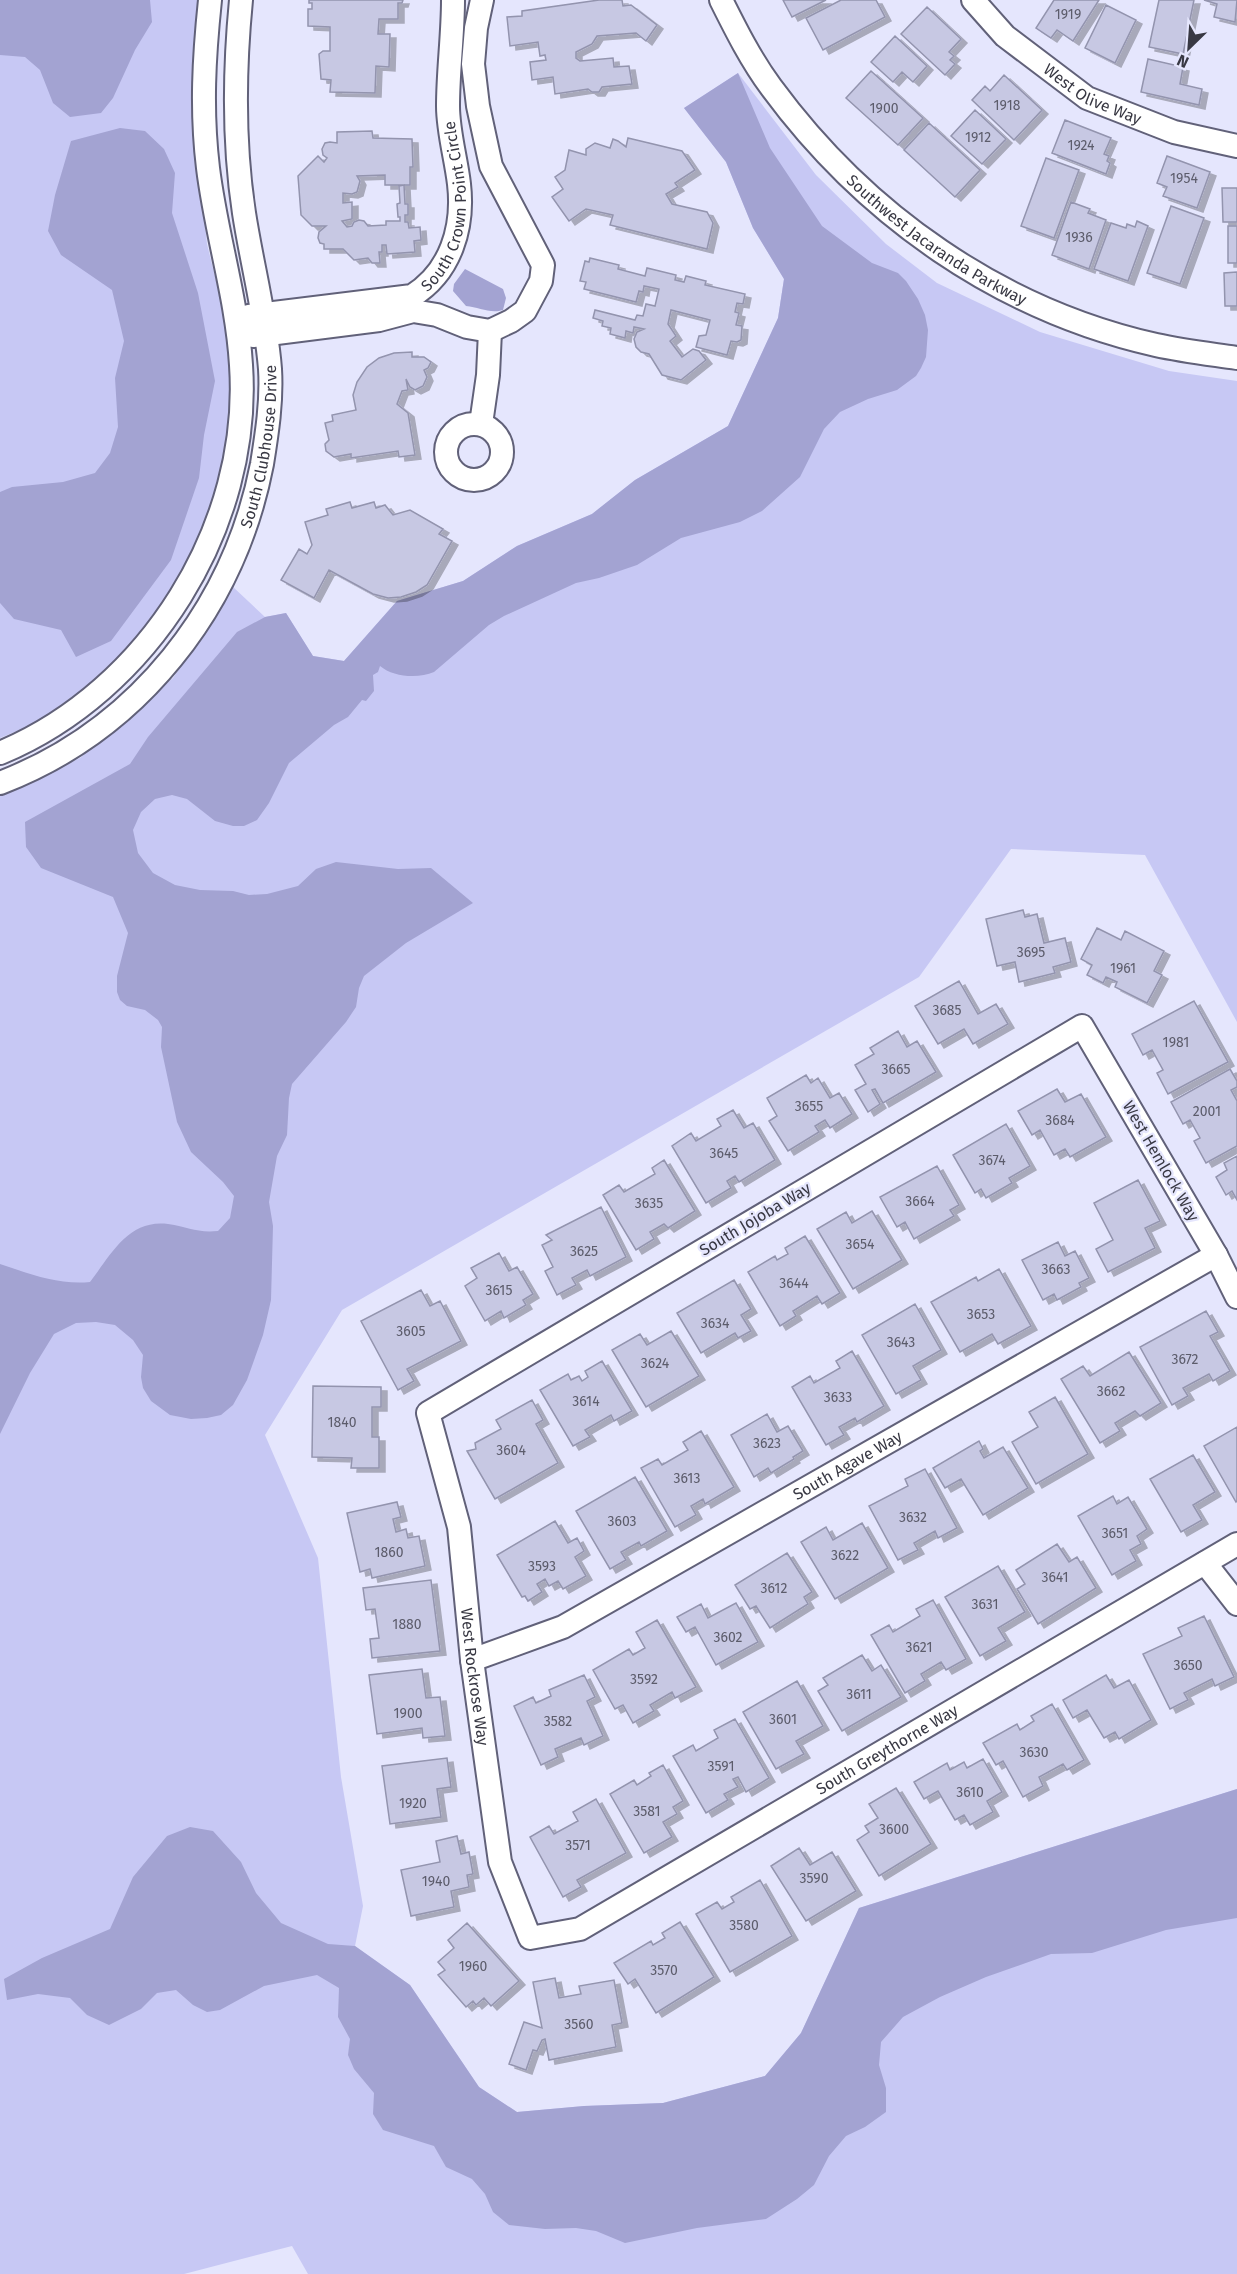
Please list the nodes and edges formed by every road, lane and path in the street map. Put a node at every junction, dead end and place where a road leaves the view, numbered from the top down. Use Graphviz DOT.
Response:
graph roads {
  1 [pos="210,0"];
  2 [pos="241,0"];
  3 [pos="453,0"];
  4 [pos="482,0"];
  5 [pos="721,0"];
  6 [pos="973,0"];
  7 [pos="1237,146"];
  8 [pos="265,324"];
  9 [pos="236,327"];
  10 [pos="490,331"];
  11 [pos="1237,358"];
  12 [pos="481,424"];
  13 [pos="0,753"];
  14 [pos="0,783"];
  15 [pos="1082,1026"];
  16 [pos="1216,1255"];
  17 [pos="1237,1297"];
  18 [pos="428,1413"];
  19 [pos="1237,1544"];
  20 [pos="1205,1563"];
  21 [pos="1237,1604"];
  22 [pos="472,1660"];
  23 [pos="530,1938"];
  1 -- 9 [label="street, South Clubhouse Drive"];
  2 -- 8 [label="street, South Clubhouse Drive"];
  3 -- 8 [label="street, South Crown Point Circle"];
  4 -- 10 [label="street, South Crown Point Circle"];
  5 -- 11 [label="street, Southwest Jacaranda Parkway"];
  6 -- 7 [label="street, West Olive Way"];
  8 -- 9 [label="street, South Crown Point Circle"];
  8 -- 10 [label="street, South Crown Point Circle"];
  8 -- 14 [label="street, South Clubhouse Drive"];
  9 -- 13 [label="street, South Clubhouse Drive"];
  10 -- 12 [label="street"];
  15 -- 16 [label="street, West Hemlock Way"];
  15 -- 18 [label="street, South Jojoba Way"];
  16 -- 17 [label="street, West Hemlock Way"];
  16 -- 22 [label="street, South Agave Way"];
  18 -- 22 [label="street, West Rockrose Way"];
  19 -- 20 [label="street, South Greythorne Way"];
  20 -- 21 [label="street"];
  20 -- 23 [label="street, South Greythorne Way"];
  22 -- 23 [label="street, West Rockrose Way"];
}
